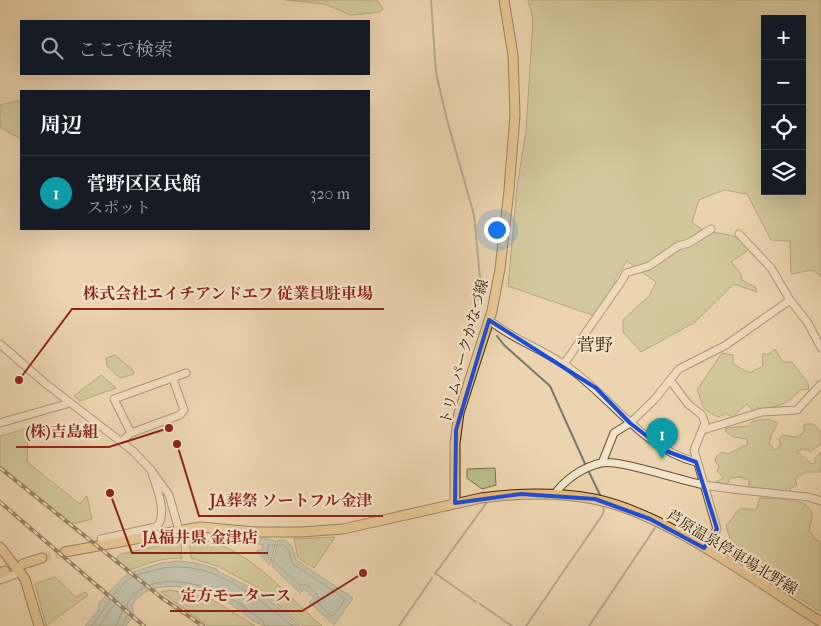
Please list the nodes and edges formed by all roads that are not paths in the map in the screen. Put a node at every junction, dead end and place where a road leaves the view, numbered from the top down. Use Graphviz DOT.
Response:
graph roads {
  1 [pos="504,0"];
  2 [pos="711,229"];
  3 [pos="739,234"];
  4 [pos="790,300"];
  5 [pos="489,320"];
  6 [pos="0,344"];
  7 [pos="821,348"];
  8 [pos="564,364"];
  9 [pos="186,373"];
  10 [pos="173,379"];
  11 [pos="670,380"];
  12 [pos="821,384"];
  13 [pos="70,403"];
  14 [pos="0,423"];
  15 [pos="630,423"];
  16 [pos="704,430"];
  17 [pos="131,433"];
  18 [pos="121,442"];
  19 [pos="696,462"];
  20 [pos="602,463"];
  21 [pos="151,470"];
  22 [pos="706,485"];
  23 [pos="554,495"];
  24 [pos="821,501"];
  25 [pos="455,503"];
  26 [pos="179,530"];
  27 [pos="101,539"];
  28 [pos="0,547"];
  29 [pos="704,548"];
  30 [pos="65,552"];
  31 [pos="42,558"];
  32 [pos="22,568"];
  33 [pos="0,580"];
  34 [pos="821,622"];
  35 [pos="39,626"];
  1 -- 5 [label="main road, トリムパークかなづ線"];
  2 -- 8 [label="street"];
  3 -- 4 [label="street"];
  4 -- 7 [label="street"];
  4 -- 11 [label="street"];
  5 -- 8 [label="street"];
  5 -- 25 [label="main road, トリムパークかなづ線"];
  6 -- 13 [label="street"];
  8 -- 15 [label="street"];
  9 -- 10 [label="street"];
  10 -- 17 [label="street"];
  10 -- 17 [label="street"];
  11 -- 15 [label="street"];
  11 -- 16 [label="street"];
  12 -- 16 [label="street"];
  13 -- 14 [label="street"];
  13 -- 18 [label="street"];
  15 -- 19 [label="street"];
  15 -- 20 [label="street"];
  16 -- 19 [label="street"];
  17 -- 18 [label="street"];
  18 -- 21 [label="street"];
  19 -- 22 [label="street"];
  20 -- 22 [label="street"];
  20 -- 23 [label="street"];
  21 -- 26 [label="street"];
  21 -- 27 [label="street"];
  22 -- 24 [label="street"];
  22 -- 29 [label="street"];
  23 -- 25 [label="main road, 芦原温泉停車場北野線"];
  23 -- 29 [label="main road, 芦原温泉停車場北野線"];
  25 -- 26 [label="main road, 芦原温泉停車場北野線"];
  26 -- 30 [label="main road, 芦原温泉停車場北野線"];
  28 -- 32 [label="main road"];
  29 -- 34 [label="main road, 芦原温泉停車場北野線"];
  31 -- 32 [label="main road"];
  32 -- 33 [label="street"];
  32 -- 35 [label="main road"];
}
